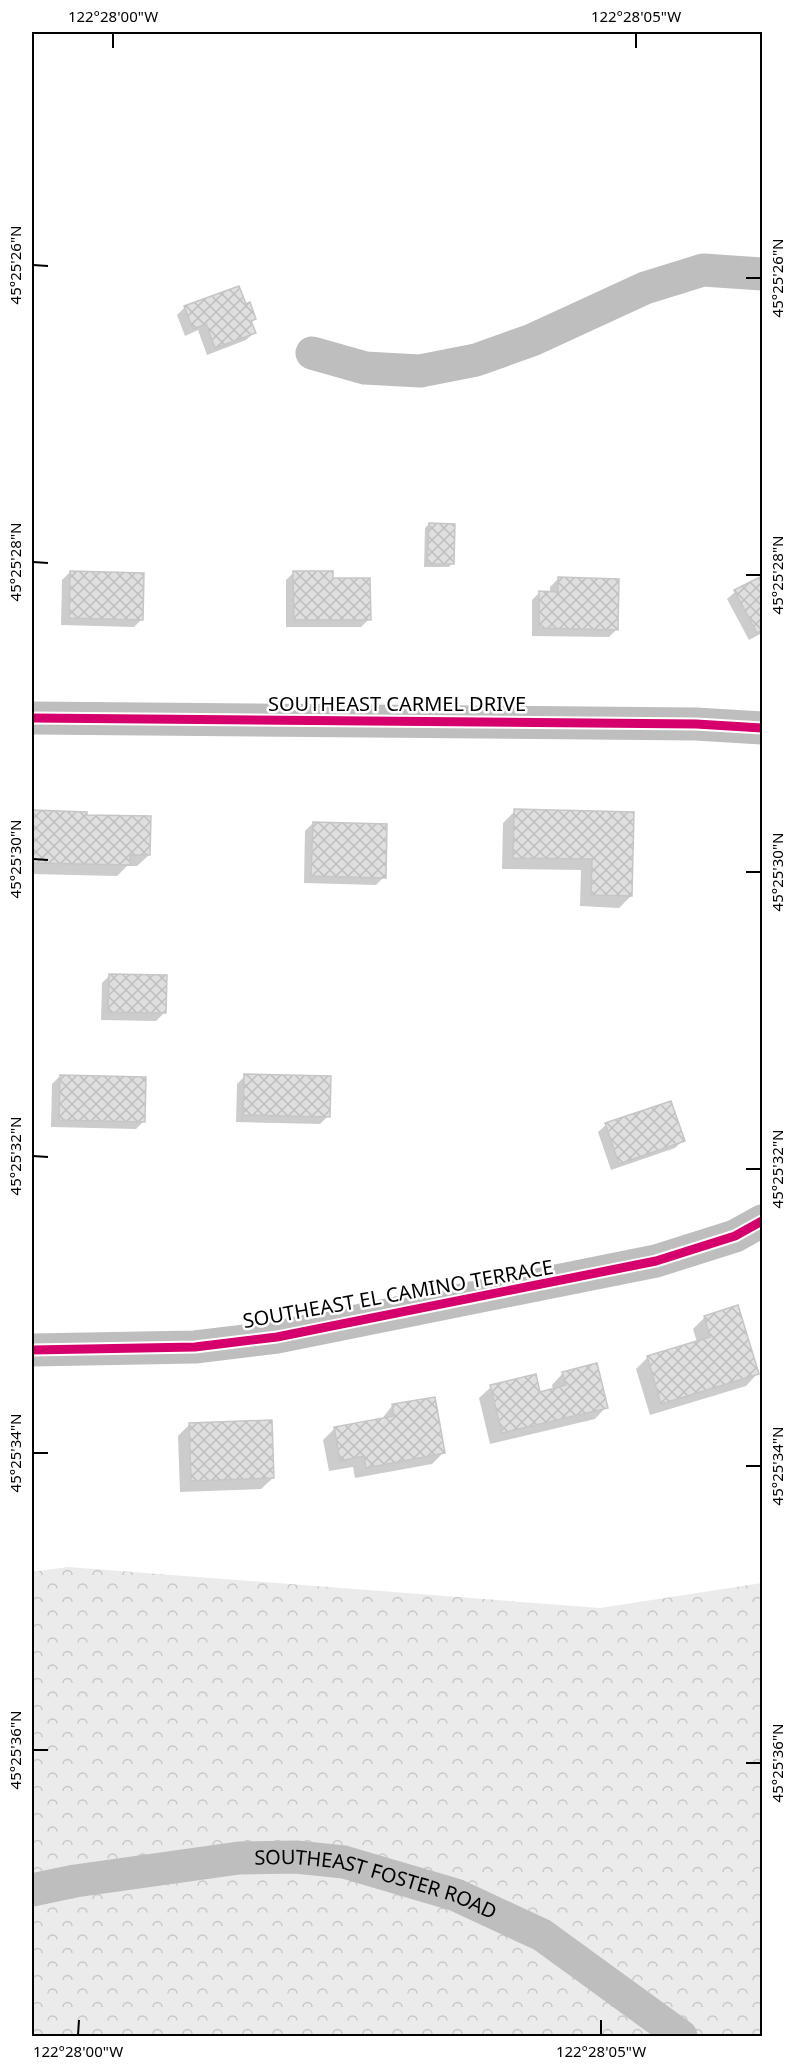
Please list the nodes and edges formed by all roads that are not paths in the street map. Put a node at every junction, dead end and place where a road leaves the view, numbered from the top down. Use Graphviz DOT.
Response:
graph roads {
  1 [pos="762,274"];
  2 [pos="312,353"];
  3 [pos="32,718"];
  4 [pos="762,728"];
  5 [pos="762,1221"];
  6 [pos="32,1350"];
  7 [pos="32,1890"];
  8 [pos="681,2037"];
  1 -- 2 [label="street"];
  3 -- 4 [label="street, SOUTHEAST CARMEL DRIVE"];
  5 -- 6 [label="street, SOUTHEAST EL CAMINO TERRACE"];
  7 -- 8 [label="street, SOUTHEAST FOSTER ROAD"];
}
